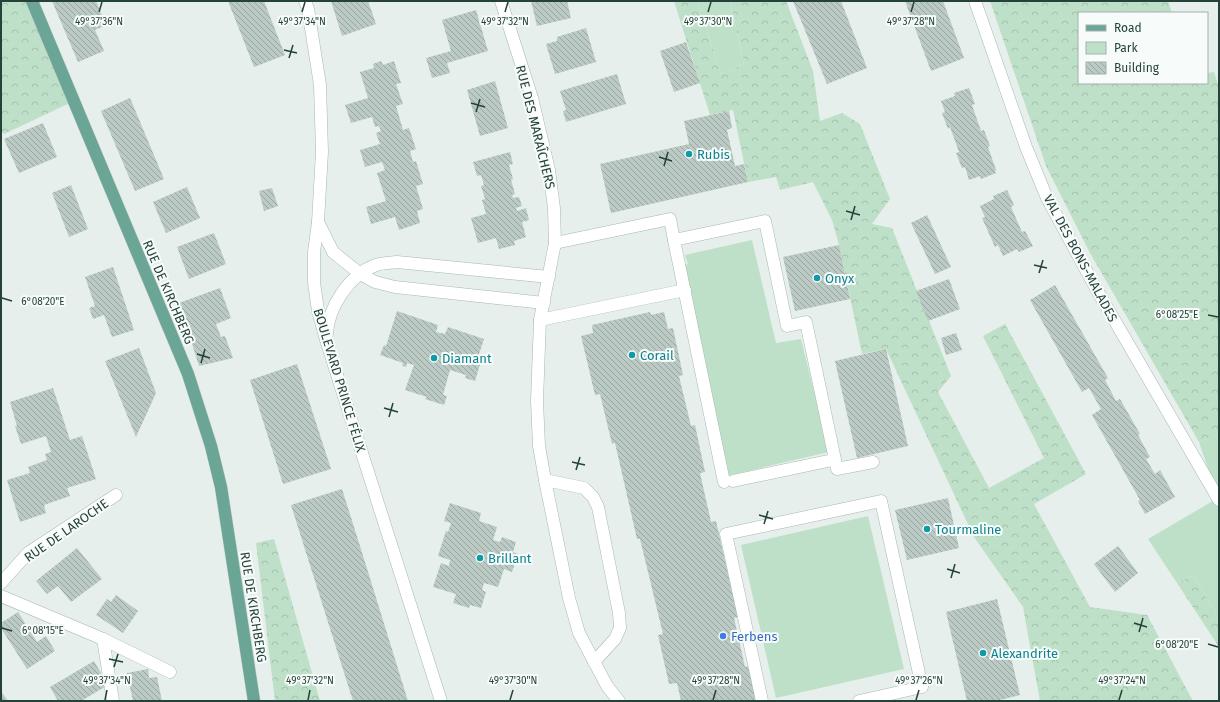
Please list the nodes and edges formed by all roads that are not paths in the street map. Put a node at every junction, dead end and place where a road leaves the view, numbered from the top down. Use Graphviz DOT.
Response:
graph roads {
  1 [pos="32,1"];
  2 [pos="305,1"];
  3 [pos="501,1"];
  4 [pos="975,1"];
  5 [pos="318,222"];
  6 [pos="674,240"];
  7 [pos="555,243"];
  8 [pos="359,273"];
  9 [pos="549,277"];
  10 [pos="685,290"];
  11 [pos="544,303"];
  12 [pos="540,320"];
  13 [pos="326,340"];
  14 [pos="828,461"];
  15 [pos="873,462"];
  16 [pos="545,480"];
  17 [pos="116,496"];
  18 [pos="1219,500"];
  19 [pos="1,583"];
  20 [pos="1,596"];
  21 [pos="103,639"];
  22 [pos="594,662"];
  23 [pos="170,672"];
  24 [pos="113,701"];
  25 [pos="254,701"];
  26 [pos="441,701"];
  27 [pos="619,701"];
  28 [pos="762,701"];
  29 [pos="859,701"];
  1 -- 25 [label="main road, RUE DE KIRCHBERG"];
  2 -- 5 [label="street, BOULEVARD PRINCE FÉLIX"];
  3 -- 7 [label="street, RUE DES MARAÎCHERS"];
  4 -- 18 [label="street, VAL DES BONS-MALADES"];
  5 -- 8 [label="street"];
  5 -- 13 [label="street, BOULEVARD PRINCE FÉLIX"];
  6 -- 7 [label="street"];
  6 -- 10 [label="street"];
  6 -- 15 [label="street"];
  7 -- 9 [label="street, RUE DES MARAÎCHERS"];
  8 -- 9 [label="street"];
  8 -- 11 [label="street"];
  8 -- 13 [label="street"];
  9 -- 11 [label="street, RUE DES MARAÎCHERS"];
  10 -- 12 [label="street"];
  10 -- 14 [label="street"];
  11 -- 12 [label="street, RUE DES MARAÎCHERS"];
  12 -- 16 [label="street, RUE DES MARAÎCHERS"];
  13 -- 26 [label="street, BOULEVARD PRINCE FÉLIX"];
  16 -- 22 [label="street, RUE DES MARAÎCHERS"];
  16 -- 22 [label="street"];
  17 -- 19 [label="street, RUE DE LAROCHE"];
  20 -- 21 [label="street"];
  21 -- 23 [label="street"];
  21 -- 24 [label="street"];
  22 -- 27 [label="street, RUE DES MARAÎCHERS"];
  28 -- 29 [label="street"];
}
